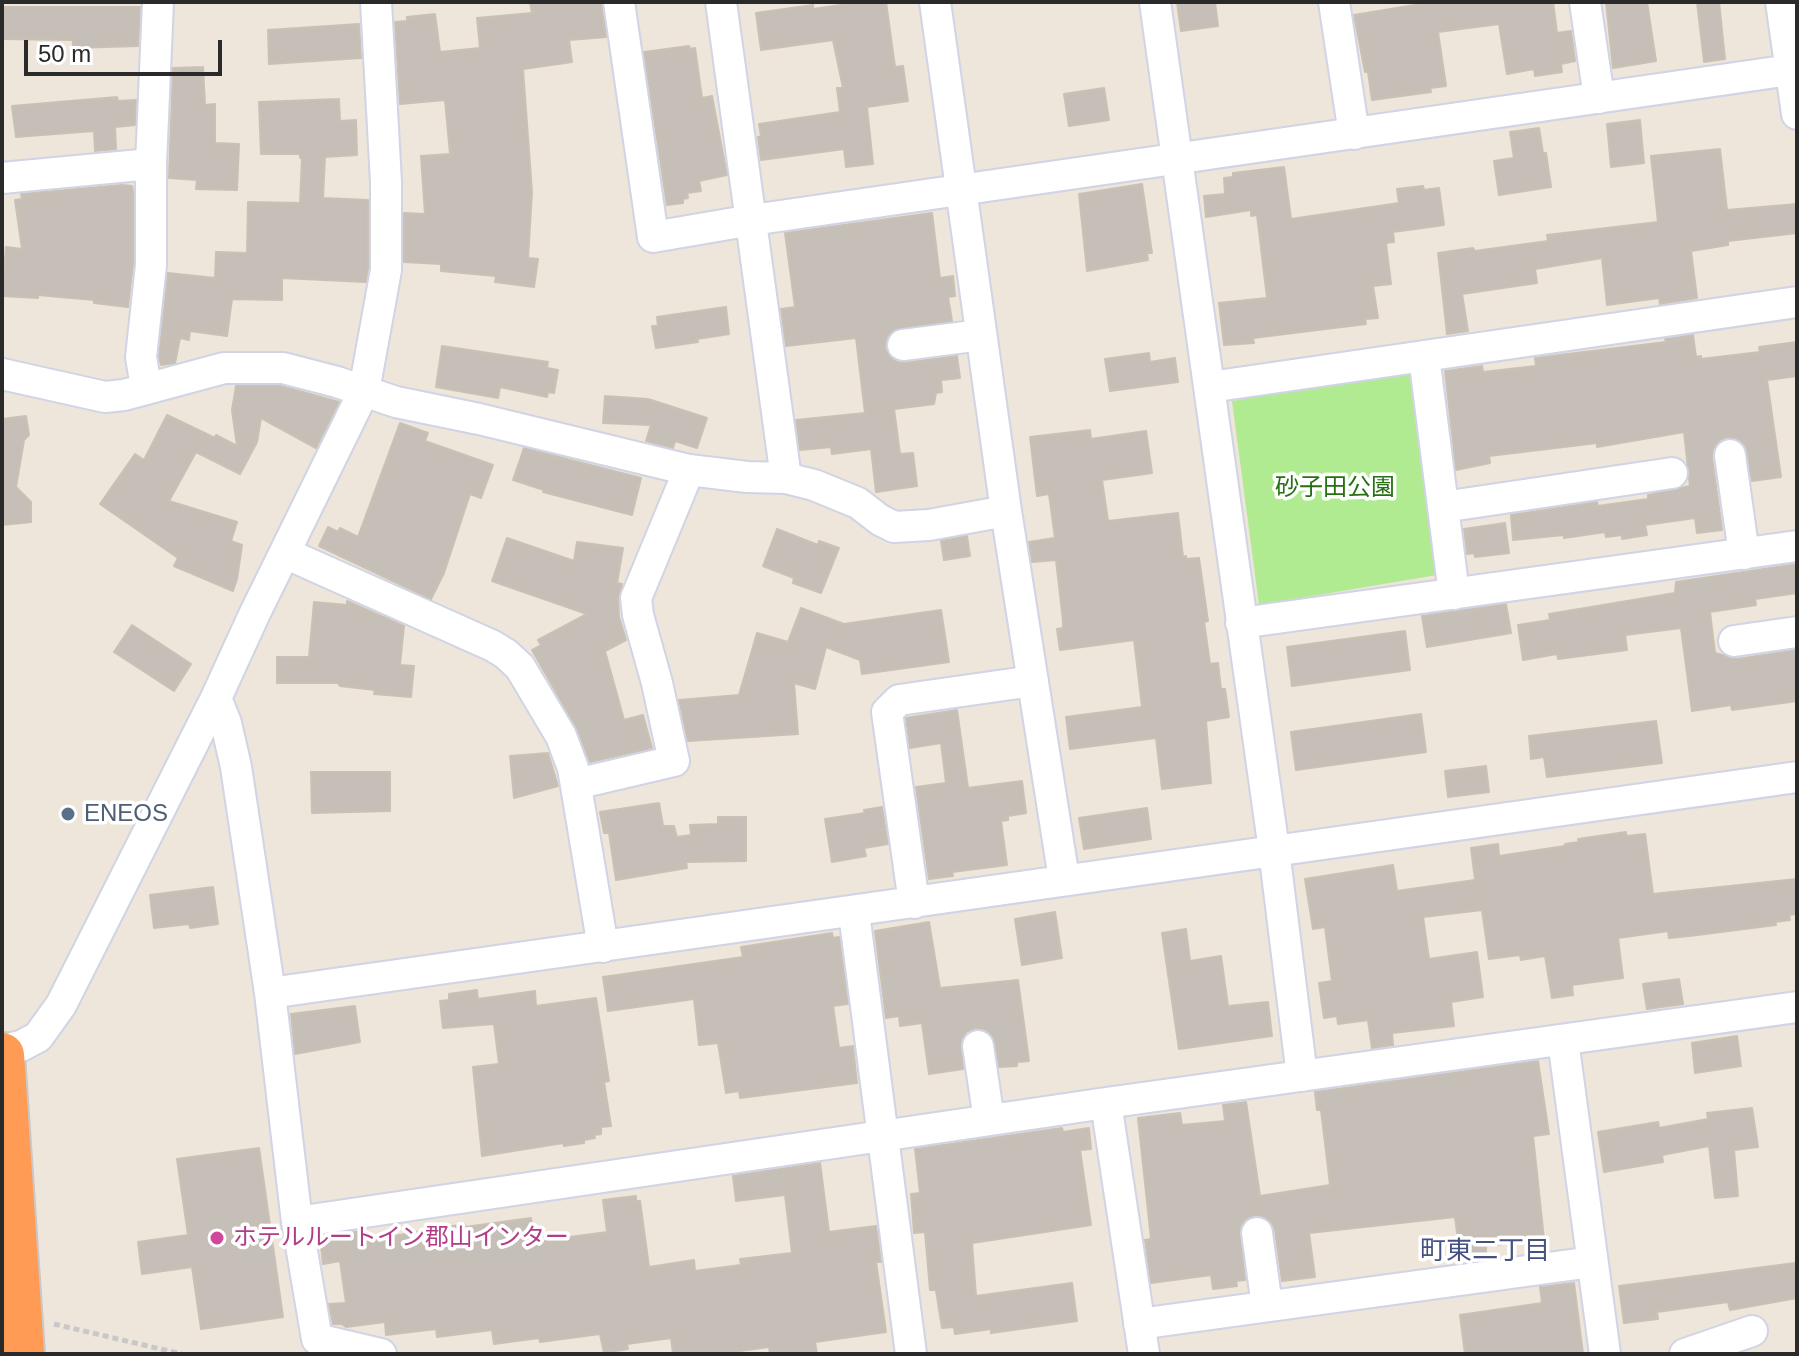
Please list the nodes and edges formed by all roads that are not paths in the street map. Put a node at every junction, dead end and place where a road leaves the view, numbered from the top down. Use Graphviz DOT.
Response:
graph roads {
  1 [pos="158,2"];
  2 [pos="376,2"];
  3 [pos="619,2"];
  4 [pos="721,2"];
  5 [pos="935,2"];
  6 [pos="1155,2"];
  7 [pos="1334,2"];
  8 [pos="1585,2"];
  9 [pos="1781,2"];
  10 [pos="1794,70"];
  11 [pos="1599,98"];
  12 [pos="1797,114"];
  13 [pos="1354,134"];
  14 [pos="1178,160"];
  15 [pos="151,164"];
  16 [pos="2,178"];
  17 [pos="961,191"];
  18 [pos="752,220"];
  19 [pos="1797,302"];
  20 [pos="981,335"];
  21 [pos="903,345"];
  22 [pos="1424,356"];
  23 [pos="2,374"];
  24 [pos="146,387"];
  25 [pos="1210,387"];
  26 [pos="364,391"];
  27 [pos="1730,455"];
  28 [pos="689,470"];
  29 [pos="1672,473"];
  30 [pos="786,478"];
  31 [pos="1443,507"];
  32 [pos="1006,511"];
  33 [pos="1797,546"];
  34 [pos="285,553"];
  35 [pos="1744,554"];
  36 [pos="1454,594"];
  37 [pos="1241,623"];
  38 [pos="1797,632"];
  39 [pos="1734,641"];
  40 [pos="1033,681"];
  41 [pos="216,698"];
  42 [pos="1797,777"];
  43 [pos="576,784"];
  44 [pos="1274,850"];
  45 [pos="1064,879"];
  46 [pos="914,903"];
  47 [pos="854,913"];
  48 [pos="603,947"];
  49 [pos="270,993"];
  50 [pos="1797,1007"];
  51 [pos="1563,1040"];
  52 [pos="978,1046"];
  53 [pos="2,1053"];
  54 [pos="1302,1076"];
  55 [pos="1106,1103"];
  56 [pos="989,1120"];
  57 [pos="882,1137"];
  58 [pos="297,1222"];
  59 [pos="1257,1233"];
  60 [pos="1592,1262"];
  61 [pos="1267,1306"];
  62 [pos="1139,1324"];
  63 [pos="30,1329"];
  64 [pos="1752,1331"];
  65 [pos="381,1354"];
  66 [pos="911,1354"];
  67 [pos="1144,1354"];
  68 [pos="1605,1354"];
  69 [pos="1685,1354"];
  1 -- 15 [label="street"];
  2 -- 26 [label="street"];
  3 -- 18 [label="street"];
  4 -- 18 [label="street"];
  5 -- 17 [label="street"];
  6 -- 14 [label="street"];
  7 -- 13 [label="street"];
  8 -- 11 [label="street"];
  9 -- 10 [label="street"];
  10 -- 11 [label="street"];
  10 -- 12 [label="street"];
  11 -- 13 [label="street"];
  13 -- 14 [label="street"];
  14 -- 17 [label="street"];
  14 -- 25 [label="street"];
  15 -- 16 [label="street"];
  15 -- 24 [label="street"];
  17 -- 18 [label="street"];
  17 -- 20 [label="street"];
  18 -- 30 [label="street"];
  19 -- 22 [label="street"];
  20 -- 21 [label="street"];
  20 -- 32 [label="street"];
  22 -- 25 [label="street"];
  22 -- 31 [label="street"];
  23 -- 24 [label="street"];
  24 -- 26 [label="street"];
  25 -- 37 [label="street"];
  26 -- 28 [label="street"];
  26 -- 34 [label="street"];
  27 -- 35 [label="street"];
  28 -- 30 [label="street"];
  28 -- 43 [label="street"];
  29 -- 31 [label="street"];
  30 -- 32 [label="street"];
  31 -- 36 [label="street"];
  32 -- 40 [label="street"];
  33 -- 35 [label="street"];
  34 -- 41 [label="street"];
  34 -- 43 [label="street"];
  35 -- 36 [label="street"];
  36 -- 37 [label="street"];
  37 -- 44 [label="street"];
  38 -- 39 [label="street"];
  40 -- 45 [label="street"];
  40 -- 46 [label="street"];
  41 -- 49 [label="street"];
  41 -- 53 [label="street"];
  42 -- 44 [label="street"];
  43 -- 48 [label="street"];
  44 -- 45 [label="street"];
  44 -- 54 [label="street"];
  45 -- 46 [label="street"];
  46 -- 47 [label="street"];
  47 -- 48 [label="street"];
  47 -- 57 [label="street"];
  48 -- 49 [label="street"];
  49 -- 58 [label="street"];
  50 -- 51 [label="street"];
  51 -- 54 [label="street"];
  51 -- 60 [label="street"];
  52 -- 56 [label="street"];
  53 -- 63 [label="highway"];
  54 -- 55 [label="street"];
  55 -- 56 [label="street"];
  55 -- 62 [label="street"];
  56 -- 57 [label="street"];
  57 -- 58 [label="street"];
  57 -- 66 [label="street"];
  58 -- 65 [label="street"];
  59 -- 61 [label="street"];
  60 -- 61 [label="street"];
  60 -- 68 [label="street"];
  61 -- 62 [label="street"];
  62 -- 67 [label="street"];
  64 -- 69 [label="street"];
}
